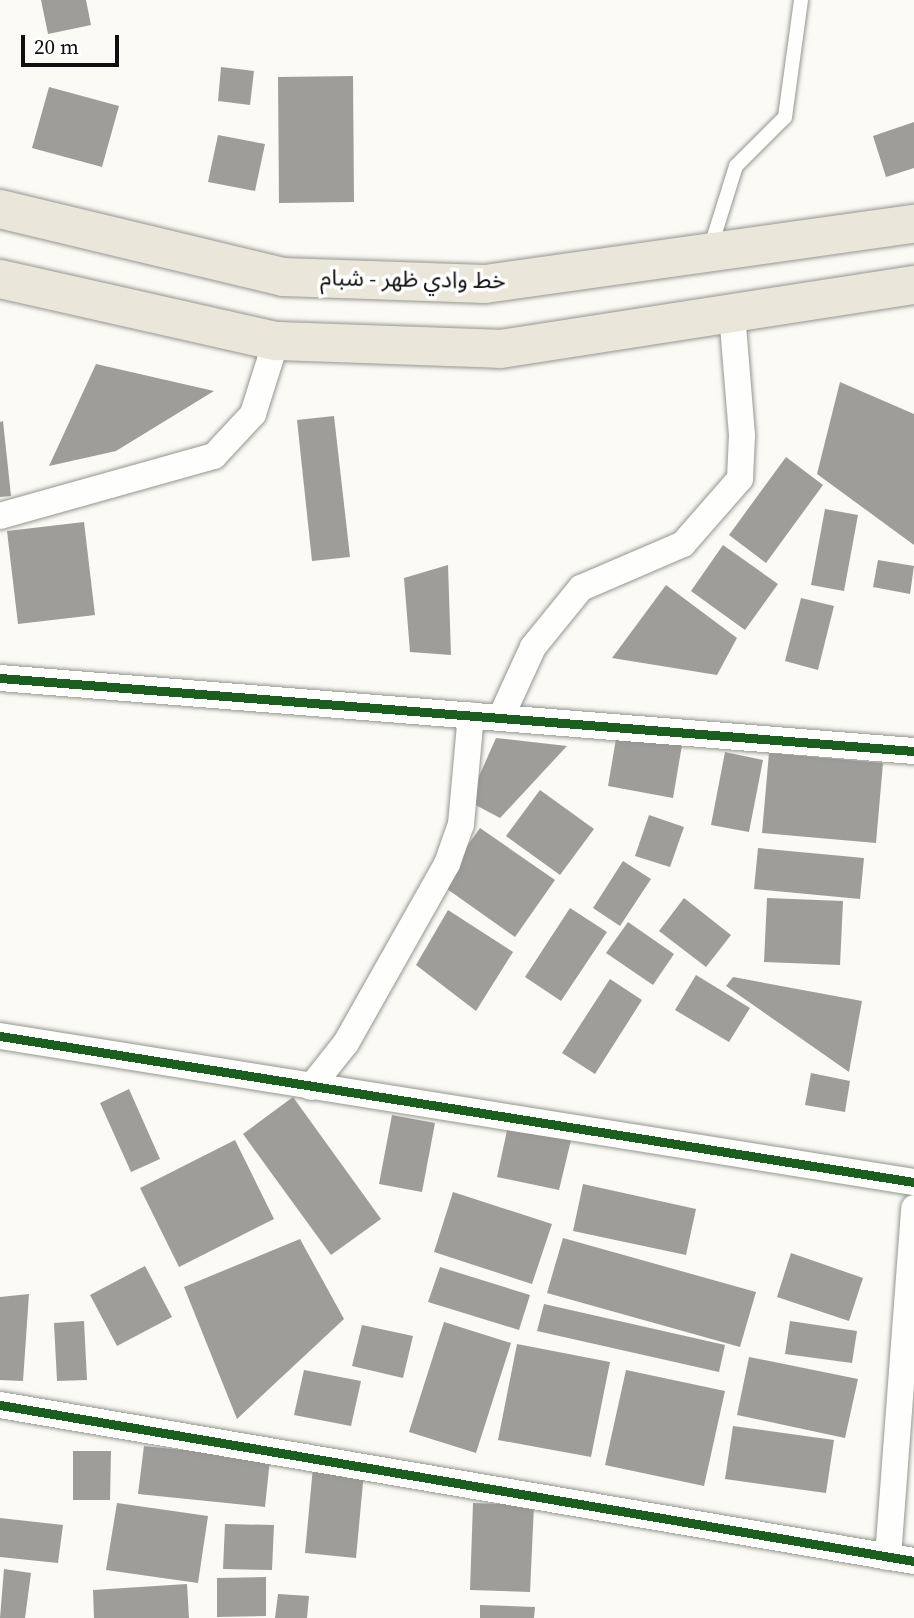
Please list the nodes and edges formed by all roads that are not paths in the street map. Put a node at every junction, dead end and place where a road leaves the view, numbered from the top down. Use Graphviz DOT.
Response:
graph roads {
  1 [pos="800,0"];
  2 [pos="0,209"];
  3 [pos="914,225"];
  4 [pos="709,253"];
  5 [pos="0,279"];
  6 [pos="914,285"];
  7 [pos="732,313"];
  8 [pos="275,341"];
  9 [pos="0,516"];
  10 [pos="0,678"];
  11 [pos="471,715"];
  12 [pos="501,718"];
  13 [pos="914,751"];
  14 [pos="0,1036"];
  15 [pos="311,1087"];
  16 [pos="914,1182"];
  17 [pos="914,1208"];
  18 [pos="0,1405"];
  19 [pos="888,1557"];
  20 [pos="914,1561"];
  1 -- 4 [label="lane"];
  2 -- 4 [label="main road, خط وادي ظهر - شبام"];
  3 -- 4 [label="main road, خط وادي ظهر - شبام"];
  5 -- 8 [label="main road"];
  6 -- 7 [label="main road"];
  7 -- 8 [label="main road"];
  7 -- 12 [label="street"];
  8 -- 9 [label="street"];
  10 -- 11 [label="street"];
  11 -- 12 [label="street"];
  11 -- 15 [label="street"];
  12 -- 13 [label="street"];
  14 -- 15 [label="street"];
  15 -- 16 [label="street"];
  17 -- 19 [label="street"];
  18 -- 19 [label="street"];
  19 -- 20 [label="street"];
}
